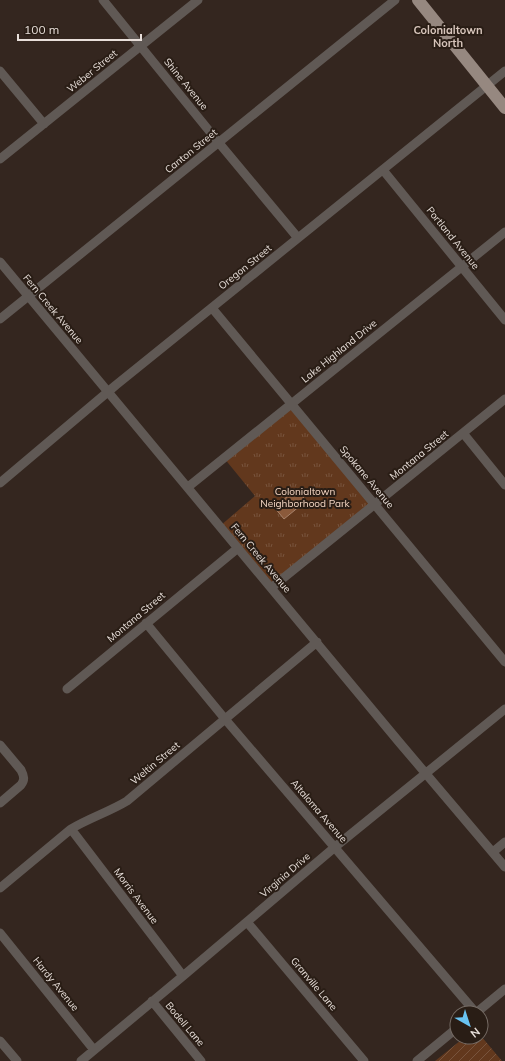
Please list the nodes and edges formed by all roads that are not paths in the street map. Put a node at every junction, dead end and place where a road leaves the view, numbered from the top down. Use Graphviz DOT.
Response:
graph roads {
  1 [pos="103,0"];
  2 [pos="198,0"];
  3 [pos="395,0"];
  4 [pos="418,0"];
  5 [pos="141,46"];
  6 [pos="0,71"];
  7 [pos="505,71"];
  8 [pos="487,86"];
  9 [pos="505,108"];
  10 [pos="44,124"];
  11 [pos="219,143"];
  12 [pos="0,159"];
  13 [pos="383,170"];
  14 [pos="505,232"];
  15 [pos="298,238"];
  16 [pos="0,262"];
  17 [pos="462,267"];
  18 [pos="28,296"];
  19 [pos="212,308"];
  20 [pos="0,319"];
  21 [pos="505,320"];
  22 [pos="108,392"];
  23 [pos="505,399"];
  24 [pos="291,404"];
  25 [pos="462,434"];
  26 [pos="2,477"];
  27 [pos="505,485"];
  28 [pos="188,488"];
  29 [pos="375,504"];
  30 [pos="238,548"];
  31 [pos="271,588"];
  32 [pos="146,623"];
  33 [pos="317,642"];
  34 [pos="505,662"];
  35 [pos="67,689"];
  36 [pos="505,709"];
  37 [pos="225,718"];
  38 [pos="0,745"];
  39 [pos="425,774"];
  40 [pos="0,803"];
  41 [pos="71,829"];
  42 [pos="505,842"];
  43 [pos="335,847"];
  44 [pos="493,852"];
  45 [pos="505,867"];
  46 [pos="0,888"];
  47 [pos="247,922"];
  48 [pos="0,932"];
  49 [pos="183,976"];
  50 [pos="505,989"];
  51 [pos="152,1001"];
  52 [pos="469,1005"];
  53 [pos="486,1005"];
  54 [pos="449,1035"];
  55 [pos="0,1041"];
  56 [pos="94,1050"];
  57 [pos="16,1061"];
  58 [pos="81,1061"];
  59 [pos="201,1061"];
  60 [pos="364,1061"];
  61 [pos="417,1061"];
  1 -- 5 [label="street, Shine Avenue"];
  2 -- 5 [label="street, Weber Street"];
  3 -- 11 [label="street, Canton Street"];
  4 -- 8 [label="main road"];
  5 -- 10 [label="street, Weber Street"];
  5 -- 11 [label="street, Shine Avenue"];
  6 -- 10 [label="street"];
  7 -- 8 [label="street, Oregon Street"];
  8 -- 9 [label="main road"];
  8 -- 13 [label="street, Oregon Street"];
  10 -- 12 [label="street, Weber Street"];
  11 -- 15 [label="street, Shine Avenue"];
  11 -- 18 [label="street, Canton Street"];
  13 -- 15 [label="street, Oregon Street"];
  13 -- 17 [label="street, Portland Avenue"];
  14 -- 17 [label="street, Lake Highland Drive"];
  15 -- 19 [label="street, Oregon Street"];
  16 -- 18 [label="street, Fern Creek Avenue"];
  17 -- 21 [label="street, Portland Avenue"];
  17 -- 24 [label="street, Lake Highland Drive"];
  18 -- 20 [label="street, Canton Street"];
  18 -- 22 [label="street, Fern Creek Avenue"];
  19 -- 22 [label="street, Oregon Street"];
  19 -- 24 [label="street, Spokane Avenue"];
  22 -- 26 [label="street, Oregon Street"];
  22 -- 28 [label="street, Fern Creek Avenue"];
  23 -- 25 [label="street, Montana Street"];
  24 -- 28 [label="street, Lake Highland Drive"];
  24 -- 29 [label="street, Spokane Avenue"];
  25 -- 27 [label="street"];
  25 -- 29 [label="street, Montana Street"];
  28 -- 30 [label="street, Fern Creek Avenue"];
  29 -- 31 [label="street, Montana Street"];
  29 -- 34 [label="street, Spokane Avenue"];
  30 -- 31 [label="street, Fern Creek Avenue"];
  30 -- 32 [label="street, Montana Street"];
  31 -- 33 [label="street, Fern Creek Avenue"];
  32 -- 35 [label="street, Montana Street"];
  32 -- 37 [label="street, Altaloma Avenue"];
  33 -- 37 [label="street, Weltin Street"];
  33 -- 39 [label="street, Fern Creek Avenue"];
  36 -- 39 [label="street, Virginia Drive"];
  37 -- 41 [label="street, Weltin Street"];
  37 -- 43 [label="street, Altaloma Avenue"];
  38 -- 40 [label="street"];
  39 -- 43 [label="street, Virginia Drive"];
  39 -- 44 [label="street, Fern Creek Avenue"];
  41 -- 46 [label="street, Weltin Street"];
  41 -- 49 [label="street, Morris Avenue"];
  42 -- 44 [label="street"];
  43 -- 47 [label="street, Virginia Drive"];
  43 -- 52 [label="street, Altaloma Avenue"];
  44 -- 45 [label="street, Fern Creek Avenue"];
  47 -- 49 [label="street, Virginia Drive"];
  47 -- 60 [label="street, Granville Lane"];
  48 -- 56 [label="street, Hardy Avenue"];
  49 -- 51 [label="street, Virginia Drive"];
  50 -- 53 [label="street"];
  51 -- 56 [label="street, Virginia Drive"];
  51 -- 59 [label="street, Bodell Lane"];
  54 -- 61 [label="street"];
  55 -- 57 [label="street"];
  56 -- 58 [label="street, Virginia Drive"];
}
